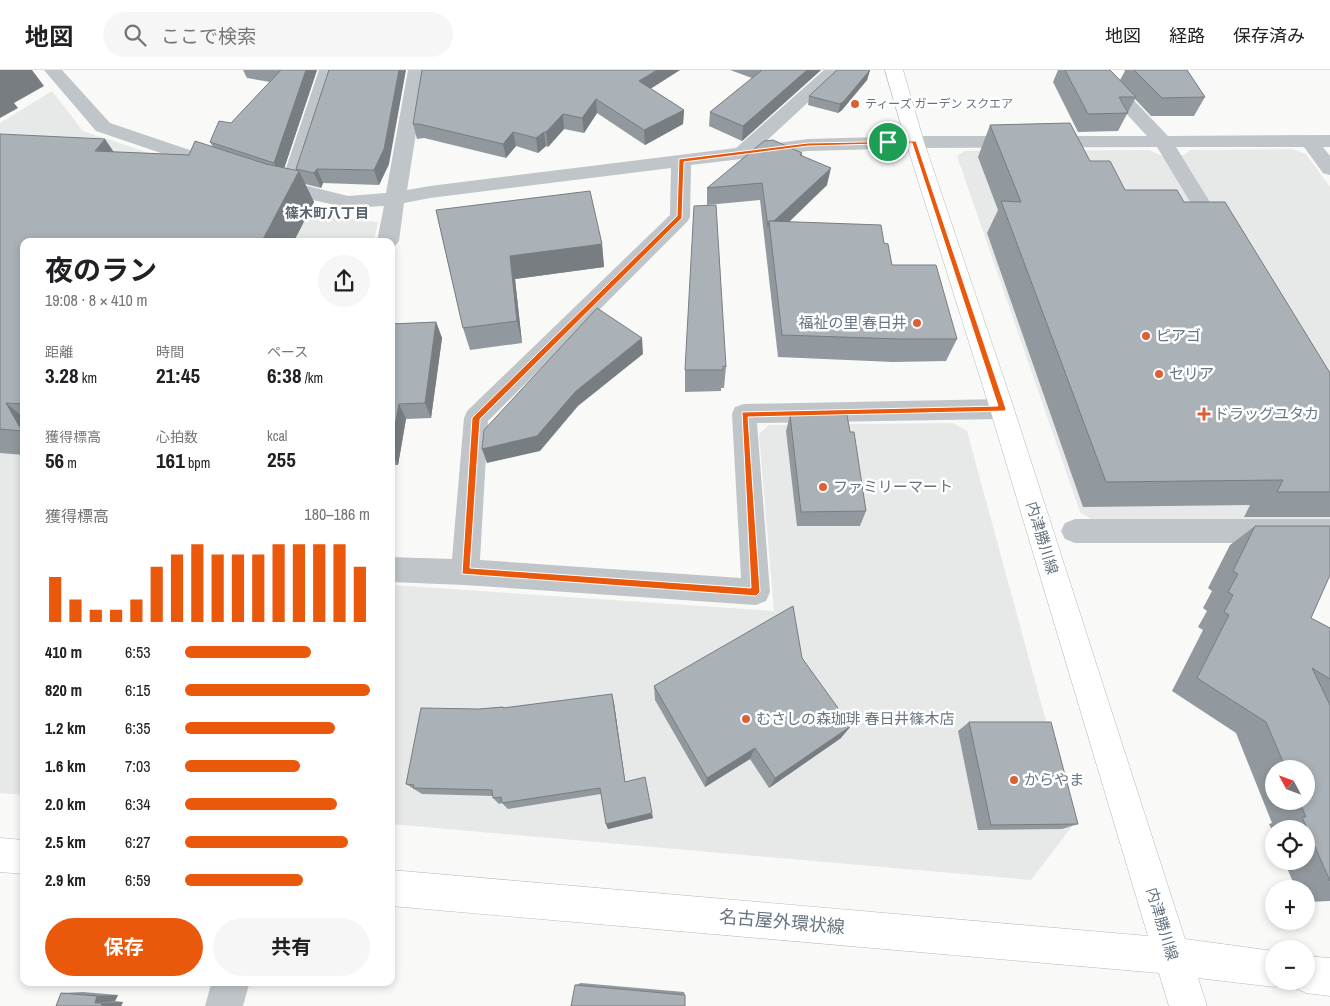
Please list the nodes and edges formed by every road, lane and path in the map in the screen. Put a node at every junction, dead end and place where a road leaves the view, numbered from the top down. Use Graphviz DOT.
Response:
graph roads {
  1 [pos="53,70"];
  2 [pos="328,70"];
  3 [pos="417,70"];
  4 [pos="834,70"];
  5 [pos="894,70"];
  6 [pos="1095,70"];
  7 [pos="1309,141"];
  8 [pos="1330,141"];
  9 [pos="914,142"];
  10 [pos="1164,143"];
  11 [pos="741,154"];
  12 [pos="681,160"];
  13 [pos="1330,168"];
  14 [pos="242,174"];
  15 [pos="261,180"];
  16 [pos="289,189"];
  17 [pos="395,199"];
  18 [pos="388,238"];
  19 [pos="1230,251"];
  20 [pos="1002,409"];
  21 [pos="1330,531"];
  22 [pos="1075,532"];
  23 [pos="395,569"];
  24 [pos="465,572"];
  25 [pos="0,854"];
  26 [pos="20,856"];
  27 [pos="395,888"];
  28 [pos="1172,956"];
  29 [pos="1265,968"];
  30 [pos="1315,975"];
  31 [pos="1330,977"];
  32 [pos="230,986"];
  33 [pos="224,1006"];
  34 [pos="1188,1006"];
  1 -- 14 [label="street"];
  2 -- 16 [label="street"];
  3 -- 17 [label="street"];
  4 -- 11 [label="street"];
  5 -- 9 [label="main road, 内津勝川線"];
  6 -- 10 [label="street"];
  7 -- 8 [label="street"];
  7 -- 10 [label="street"];
  7 -- 13 [label="street"];
  9 -- 10 [label="street"];
  9 -- 11 [label="street"];
  9 -- 20 [label="main road, 内津勝川線"];
  10 -- 19 [label="street"];
  11 -- 12 [label="street"];
  12 -- 17 [label="street"];
  12 -- 24 [label="street"];
  15 -- 16 [label="street"];
  16 -- 17 [label="street"];
  17 -- 18 [label="street"];
  20 -- 24 [label="street"];
  20 -- 28 [label="main road, 内津勝川線"];
  21 -- 22 [label="street"];
  23 -- 24 [label="street"];
  25 -- 26 [label="main road"];
  27 -- 28 [label="main road, 名古屋外環状線"];
  28 -- 29 [label="main road, 名古屋外環状線"];
  28 -- 34 [label="main road, 内津勝川線"];
  30 -- 31 [label="main road"];
  32 -- 33 [label="street"];
}
